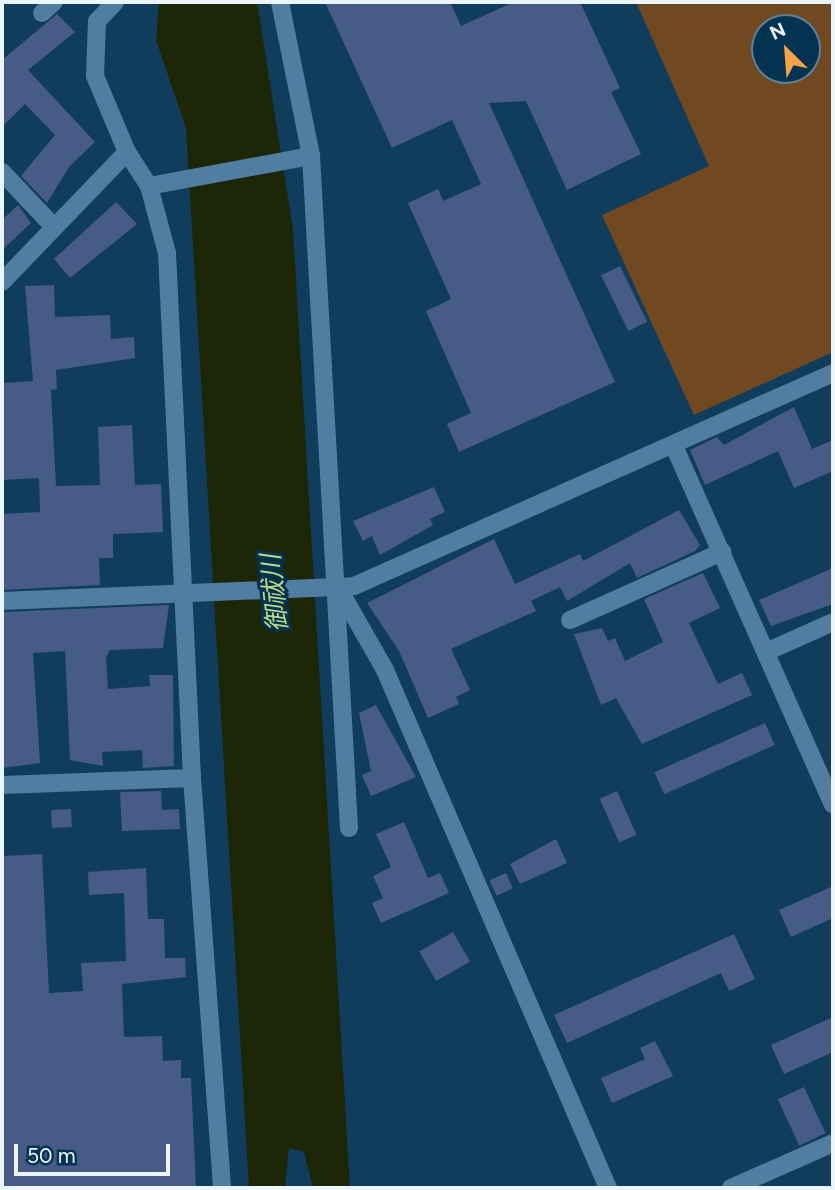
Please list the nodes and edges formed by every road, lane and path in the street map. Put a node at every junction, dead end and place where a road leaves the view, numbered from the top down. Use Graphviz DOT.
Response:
graph roads {
  1 [pos="115,2"];
  2 [pos="281,2"];
  3 [pos="127,152"];
  4 [pos="311,156"];
  5 [pos="2,172"];
  6 [pos="149,186"];
  7 [pos="54,227"];
  8 [pos="2,282"];
  9 [pos="833,373"];
  10 [pos="674,446"];
  11 [pos="722,552"];
  12 [pos="338,588"];
  13 [pos="187,592"];
  14 [pos="2,601"];
  15 [pos="570,620"];
  16 [pos="833,622"];
  17 [pos="766,652"];
  18 [pos="192,778"];
  19 [pos="2,785"];
  20 [pos="833,804"];
  21 [pos="349,828"];
  22 [pos="833,1143"];
  23 [pos="222,1188"];
  24 [pos="608,1188"];
  25 [pos="731,1188"];
  1 -- 3 [label="street"];
  2 -- 4 [label="street"];
  3 -- 6 [label="street"];
  3 -- 7 [label="street"];
  4 -- 6 [label="street"];
  4 -- 12 [label="street"];
  5 -- 7 [label="street"];
  6 -- 13 [label="street"];
  7 -- 8 [label="street"];
  9 -- 10 [label="street"];
  10 -- 11 [label="street"];
  10 -- 12 [label="street"];
  11 -- 15 [label="street"];
  11 -- 17 [label="street"];
  12 -- 13 [label="street"];
  12 -- 21 [label="street"];
  12 -- 24 [label="street"];
  13 -- 14 [label="street"];
  13 -- 18 [label="street"];
  16 -- 17 [label="street"];
  17 -- 20 [label="street"];
  18 -- 19 [label="street"];
  18 -- 23 [label="street"];
  22 -- 25 [label="street"];
}
